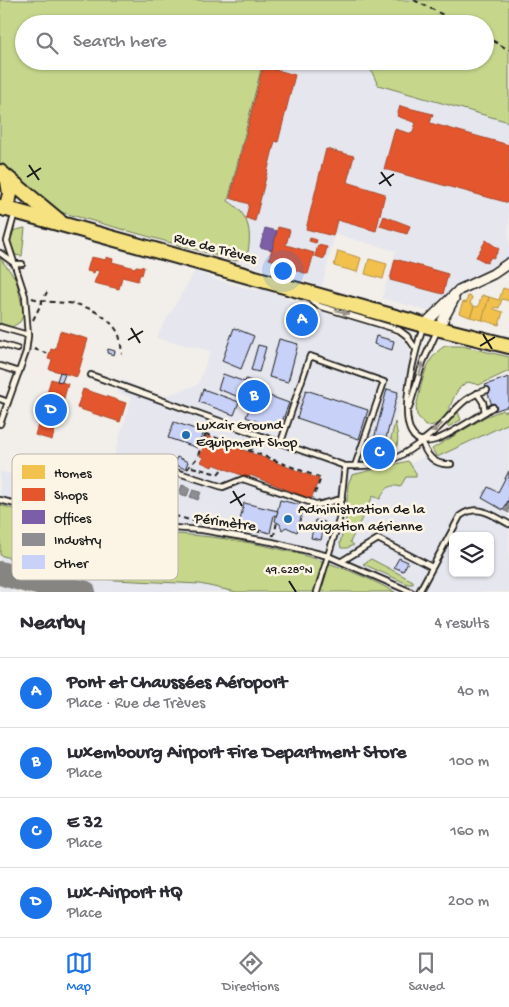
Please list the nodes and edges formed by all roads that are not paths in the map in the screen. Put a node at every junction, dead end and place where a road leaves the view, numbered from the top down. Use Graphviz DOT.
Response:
graph roads {
  1 [pos="4,176"];
  2 [pos="7,209"];
  3 [pos="64,225"];
  4 [pos="0,253"];
  5 [pos="509,263"];
  6 [pos="15,264"];
  7 [pos="22,264"];
  8 [pos="300,290"];
  9 [pos="459,290"];
  10 [pos="424,325"];
  11 [pos="0,327"];
  12 [pos="438,329"];
  13 [pos="28,335"];
  14 [pos="0,344"];
  15 [pos="509,346"];
  16 [pos="17,349"];
  17 [pos="416,349"];
  18 [pos="0,366"];
  19 [pos="19,372"];
  20 [pos="92,375"];
  21 [pos="487,390"];
  22 [pos="477,393"];
  23 [pos="0,399"];
  24 [pos="8,402"];
  25 [pos="492,407"];
  26 [pos="408,411"];
  27 [pos="484,412"];
  28 [pos="0,423"];
  29 [pos="422,440"];
  30 [pos="281,442"];
  31 [pos="451,464"];
  32 [pos="345,466"];
  33 [pos="355,466"];
  34 [pos="178,473"];
  35 [pos="342,499"];
  36 [pos="509,524"];
  37 [pos="178,530"];
  38 [pos="328,556"];
  39 [pos="342,561"];
  40 [pos="432,567"];
  41 [pos="316,592"];
  42 [pos="411,592"];
  43 [pos="419,592"];
  1 -- 2 [label="main road"];
  1 -- 3 [label="main road"];
  2 -- 3 [label="main road, Rue de Trèves"];
  2 -- 6 [label="lane"];
  3 -- 8 [label="main road, Rue de Trèves"];
  4 -- 6 [label="lane"];
  5 -- 9 [label="street"];
  6 -- 7 [label="lane"];
  6 -- 13 [label="lane"];
  8 -- 10 [label="main road, Rue de Trèves"];
  8 -- 17 [label="lane, one-way"];
  9 -- 10 [label="street"];
  9 -- 12 [label="street"];
  10 -- 12 [label="main road, Rue de Trèves"];
  10 -- 17 [label="lane"];
  11 -- 13 [label="lane"];
  12 -- 15 [label="main road, Rue de Trèves"];
  26 -- 12 [label="lane, one-way"];
  13 -- 19 [label="lane"];
  14 -- 16 [label="lane"];
  17 -- 26 [label="lane"];
  18 -- 19 [label="lane"];
  19 -- 24 [label="lane"];
  20 -- 30 [label="lane"];
  21 -- 22 [label="lane"];
  22 -- 27 [label="lane"];
  22 -- 29 [label="lane, one-way"];
  23 -- 24 [label="lane"];
  24 -- 28 [label="lane"];
  25 -- 27 [label="lane"];
  26 -- 29 [label="lane"];
  27 -- 29 [label="lane"];
  29 -- 31 [label="lane"];
  29 -- 33 [label="lane"];
  30 -- 32 [label="lane"];
  30 -- 33 [label="lane"];
  32 -- 33 [label="lane"];
  32 -- 35 [label="lane"];
  34 -- 35 [label="lane"];
  35 -- 38 [label="lane"];
  36 -- 40 [label="lane"];
  37 -- 38 [label="lane, Périmètre"];
  38 -- 39 [label="lane, Périmètre"];
  38 -- 41 [label="lane"];
  39 -- 40 [label="lane"];
  39 -- 42 [label="lane, Périmètre"];
  40 -- 43 [label="lane"];
}
